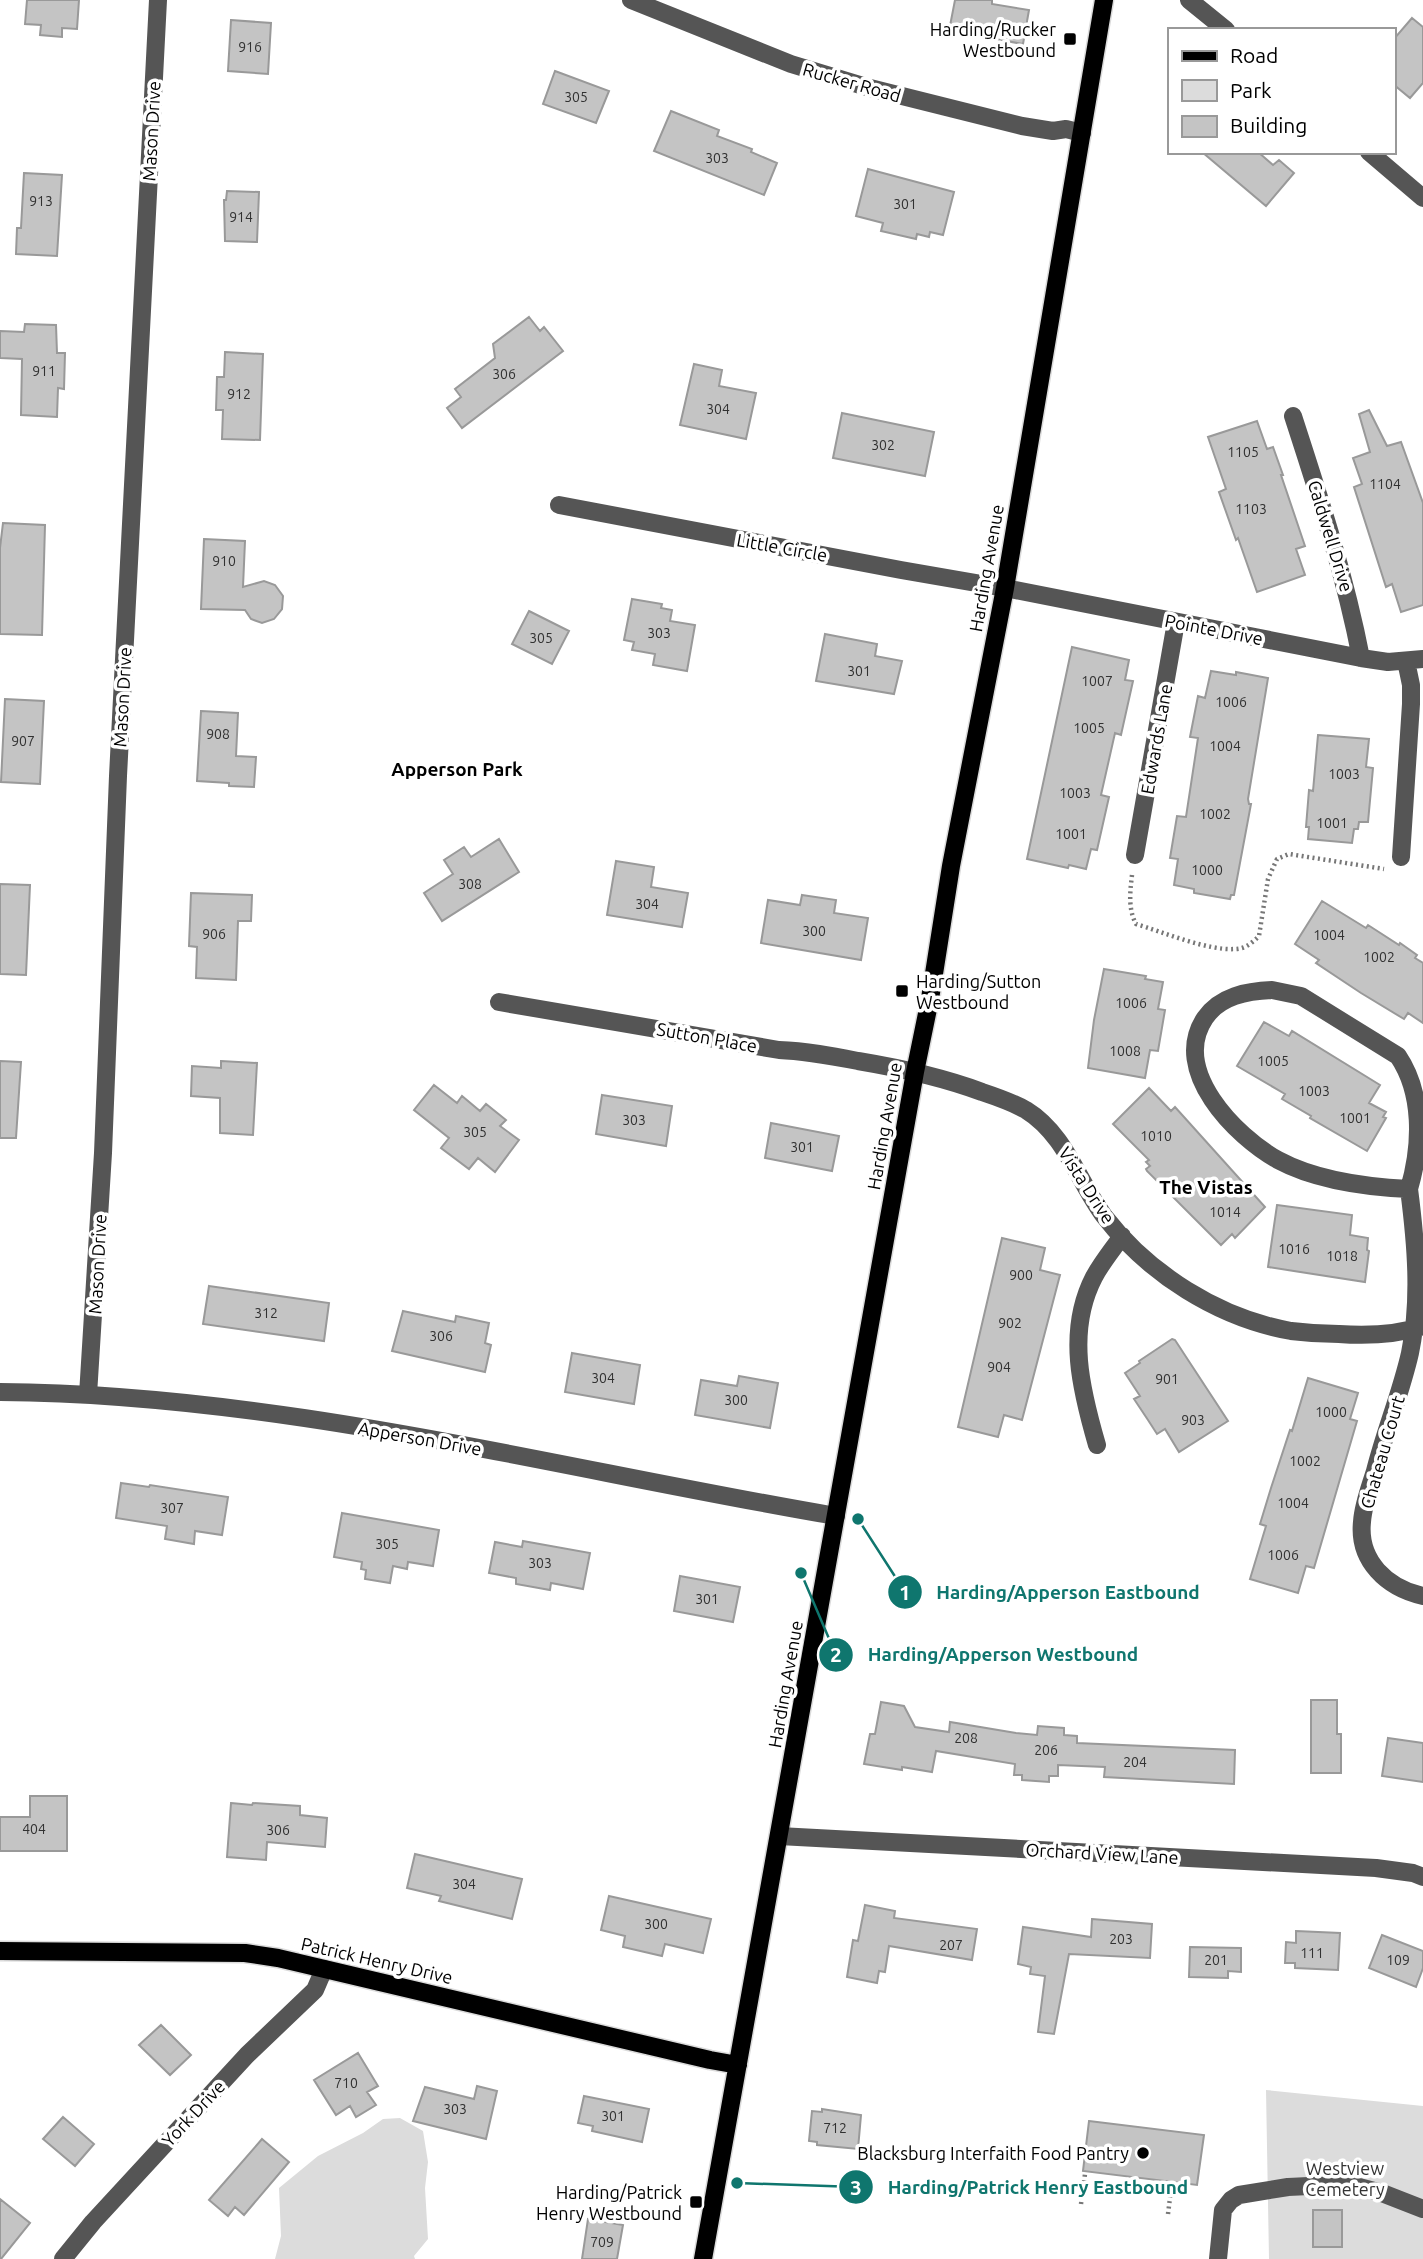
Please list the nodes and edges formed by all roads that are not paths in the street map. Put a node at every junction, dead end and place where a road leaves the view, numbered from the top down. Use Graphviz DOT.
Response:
graph roads {
  1 [pos="158,0"];
  2 [pos="631,0"];
  3 [pos="1104,0"];
  4 [pos="1189,0"];
  5 [pos="1224,28"];
  6 [pos="1082,133"];
  7 [pos="1371,154"];
  8 [pos="1423,198"];
  9 [pos="1293,416"];
  10 [pos="559,505"];
  11 [pos="1005,588"];
  12 [pos="1177,622"];
  13 [pos="1361,658"];
  14 [pos="1415,660"];
  15 [pos="1135,855"];
  16 [pos="1401,857"];
  17 [pos="499,1002"];
  18 [pos="915,1072"];
  19 [pos="1409,1189"];
  20 [pos="1122,1236"];
  21 [pos="1418,1328"];
  22 [pos="0,1392"];
  23 [pos="88,1395"];
  24 [pos="1097,1446"];
  25 [pos="835,1516"];
  26 [pos="1423,1596"];
  27 [pos="779,1836"];
  28 [pos="1423,1877"];
  29 [pos="0,1951"];
  30 [pos="324,1969"];
  31 [pos="738,2065"];
  32 [pos="1423,2209"];
  33 [pos="63,2259"];
  34 [pos="704,2259"];
  35 [pos="1218,2259"];
  1 -- 23 [label="street, Mason Drive"];
  2 -- 6 [label="street, Rucker Road"];
  3 -- 6 [label="main road, Harding Avenue"];
  4 -- 5 [label="street"];
  6 -- 11 [label="main road, Harding Avenue"];
  7 -- 8 [label="street"];
  9 -- 13 [label="street, Caldwell Drive"];
  10 -- 11 [label="street, Little Circle"];
  11 -- 12 [label="street, Pointe Drive"];
  11 -- 18 [label="main road, Harding Avenue"];
  12 -- 13 [label="street, Pointe Drive"];
  12 -- 15 [label="street, Edwards Lane"];
  13 -- 14 [label="street, Pointe Drive"];
  14 -- 16 [label="street"];
  17 -- 18 [label="street, Sutton Place"];
  18 -- 20 [label="street, Vista Drive"];
  18 -- 25 [label="main road, Harding Avenue"];
  19 -- 19 [label="street"];
  19 -- 21 [label="street, Chateau Court"];
  20 -- 21 [label="street, Vista Drive"];
  20 -- 24 [label="street"];
  21 -- 26 [label="street, Chateau Court"];
  22 -- 23 [label="street, Apperson Drive"];
  23 -- 25 [label="street, Apperson Drive"];
  25 -- 27 [label="main road, Harding Avenue"];
  27 -- 28 [label="street, Orchard View Lane"];
  27 -- 31 [label="main road, Harding Avenue"];
  29 -- 30 [label="main road, Patrick Henry Drive"];
  30 -- 31 [label="main road, Patrick Henry Drive"];
  30 -- 33 [label="street, York Drive"];
  31 -- 34 [label="main road, Harding Avenue"];
  32 -- 35 [label="street"];
}
